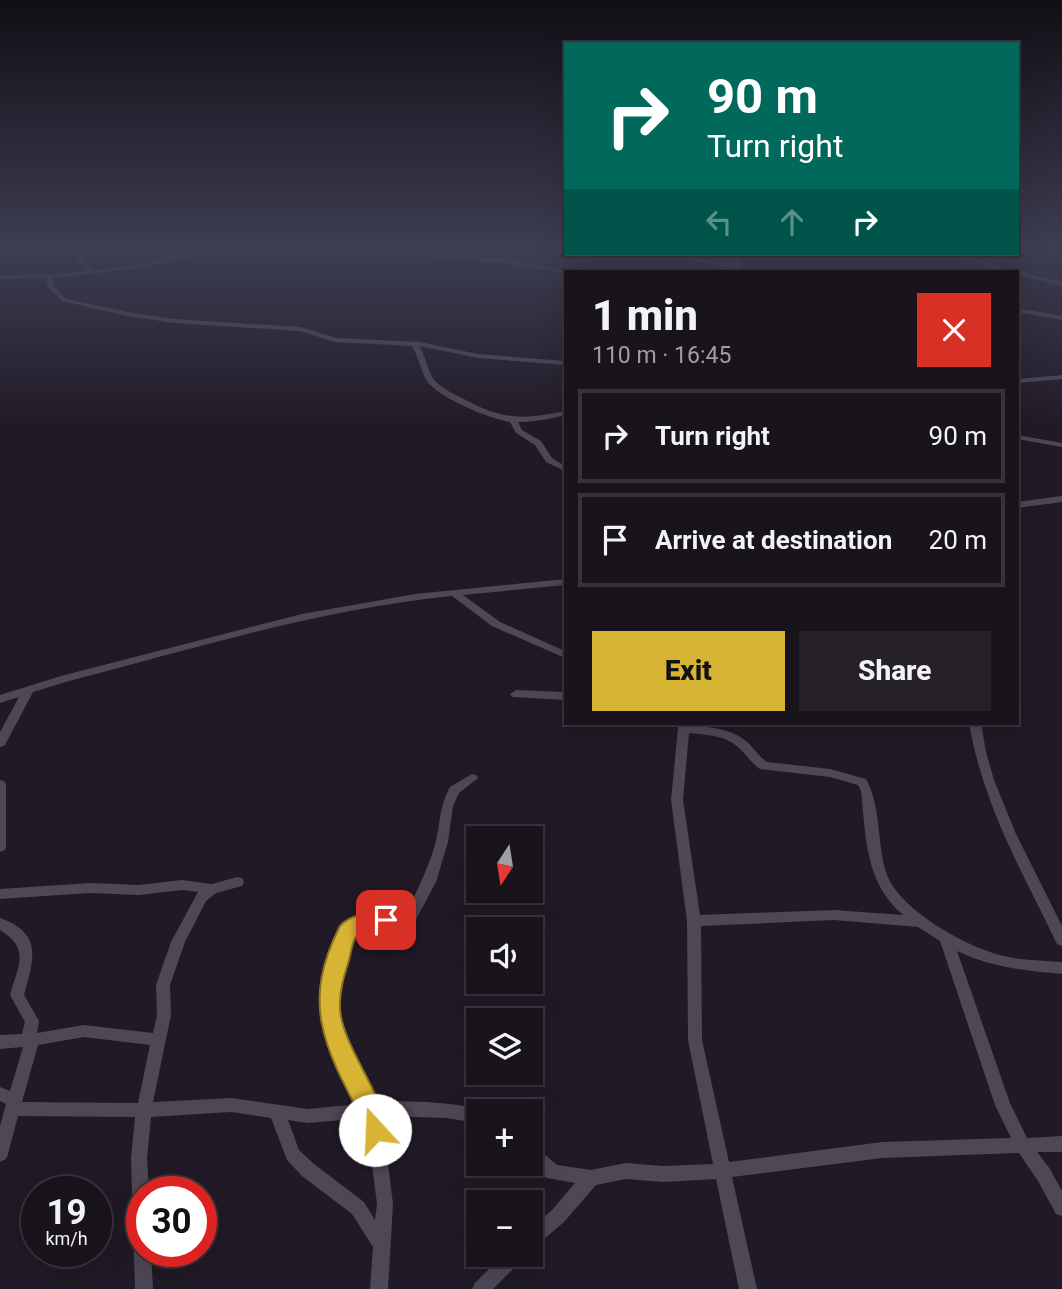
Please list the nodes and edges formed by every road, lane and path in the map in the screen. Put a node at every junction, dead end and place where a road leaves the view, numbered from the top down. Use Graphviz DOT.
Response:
graph roads {
  1 [pos="96,307"];
  2 [pos="1019,310"];
  3 [pos="1062,318"];
  4 [pos="414,344"];
  5 [pos="564,363"];
  6 [pos="1062,377"];
  7 [pos="1019,381"];
  8 [pos="564,413"];
  9 [pos="513,420"];
  10 [pos="1019,436"];
  11 [pos="1062,445"];
  12 [pos="564,468"];
  13 [pos="1062,499"];
  14 [pos="1019,505"];
  15 [pos="564,582"];
  16 [pos="456,595"];
  17 [pos="564,655"];
  18 [pos="29,689"];
  19 [pos="516,694"];
  20 [pos="564,695"];
  21 [pos="0,699"];
  22 [pos="975,725"];
  23 [pos="683,726"];
  24 [pos="0,743"];
  25 [pos="472,778"];
  26 [pos="0,784"];
  27 [pos="0,847"];
  28 [pos="237,881"];
  29 [pos="212,889"];
  30 [pos="0,894"];
  31 [pos="694,920"];
  32 [pos="923,922"];
  33 [pos="0,923"];
  34 [pos="945,936"];
  35 [pos="1062,940"];
  36 [pos="1062,968"];
  37 [pos="30,1040"];
  38 [pos="160,1040"];
  39 [pos="0,1042"];
  40 [pos="9,1101"];
  41 [pos="144,1110"];
  42 [pos="371,1111"];
  43 [pos="277,1113"];
  44 [pos="466,1114"];
  45 [pos="1062,1144"];
  46 [pos="1023,1146"];
  47 [pos="0,1154"];
  48 [pos="543,1163"];
  49 [pos="722,1171"];
  50 [pos="591,1178"];
  51 [pos="1062,1208"];
  52 [pos="543,1229"];
  53 [pos="382,1245"];
  54 [pos="503,1267"];
  55 [pos="144,1289"];
  56 [pos="379,1289"];
  57 [pos="481,1289"];
  58 [pos="748,1289"];
  1 -- 4 [label="street"];
  2 -- 3 [label="street"];
  4 -- 5 [label="street"];
  4 -- 9 [label="street"];
  6 -- 7 [label="street"];
  8 -- 9 [label="street"];
  9 -- 12 [label="street"];
  10 -- 11 [label="street"];
  13 -- 14 [label="street"];
  15 -- 16 [label="street"];
  16 -- 17 [label="street"];
  16 -- 18 [label="street"];
  18 -- 21 [label="street"];
  18 -- 24 [label="street"];
  19 -- 20 [label="street"];
  22 -- 35 [label="street"];
  23 -- 31 [label="street"];
  23 -- 32 [label="street"];
  25 -- 42 [label="street"];
  26 -- 27 [label="street"];
  28 -- 29 [label="street"];
  29 -- 30 [label="street"];
  29 -- 38 [label="street"];
  31 -- 32 [label="street"];
  31 -- 49 [label="street"];
  32 -- 34 [label="street"];
  33 -- 37 [label="street"];
  34 -- 36 [label="street"];
  34 -- 46 [label="street"];
  37 -- 38 [label="street"];
  37 -- 39 [label="street"];
  37 -- 40 [label="street"];
  38 -- 41 [label="street"];
  40 -- 41 [label="street"];
  40 -- 47 [label="street"];
  41 -- 43 [label="street"];
  41 -- 55 [label="street"];
  42 -- 43 [label="street"];
  42 -- 44 [label="street"];
  42 -- 53 [label="street"];
  43 -- 53 [label="street"];
  45 -- 46 [label="street"];
  46 -- 49 [label="street"];
  46 -- 51 [label="street"];
  48 -- 50 [label="street"];
  49 -- 50 [label="street"];
  49 -- 58 [label="street"];
  50 -- 52 [label="street"];
  53 -- 56 [label="street"];
  54 -- 57 [label="street"];
}
